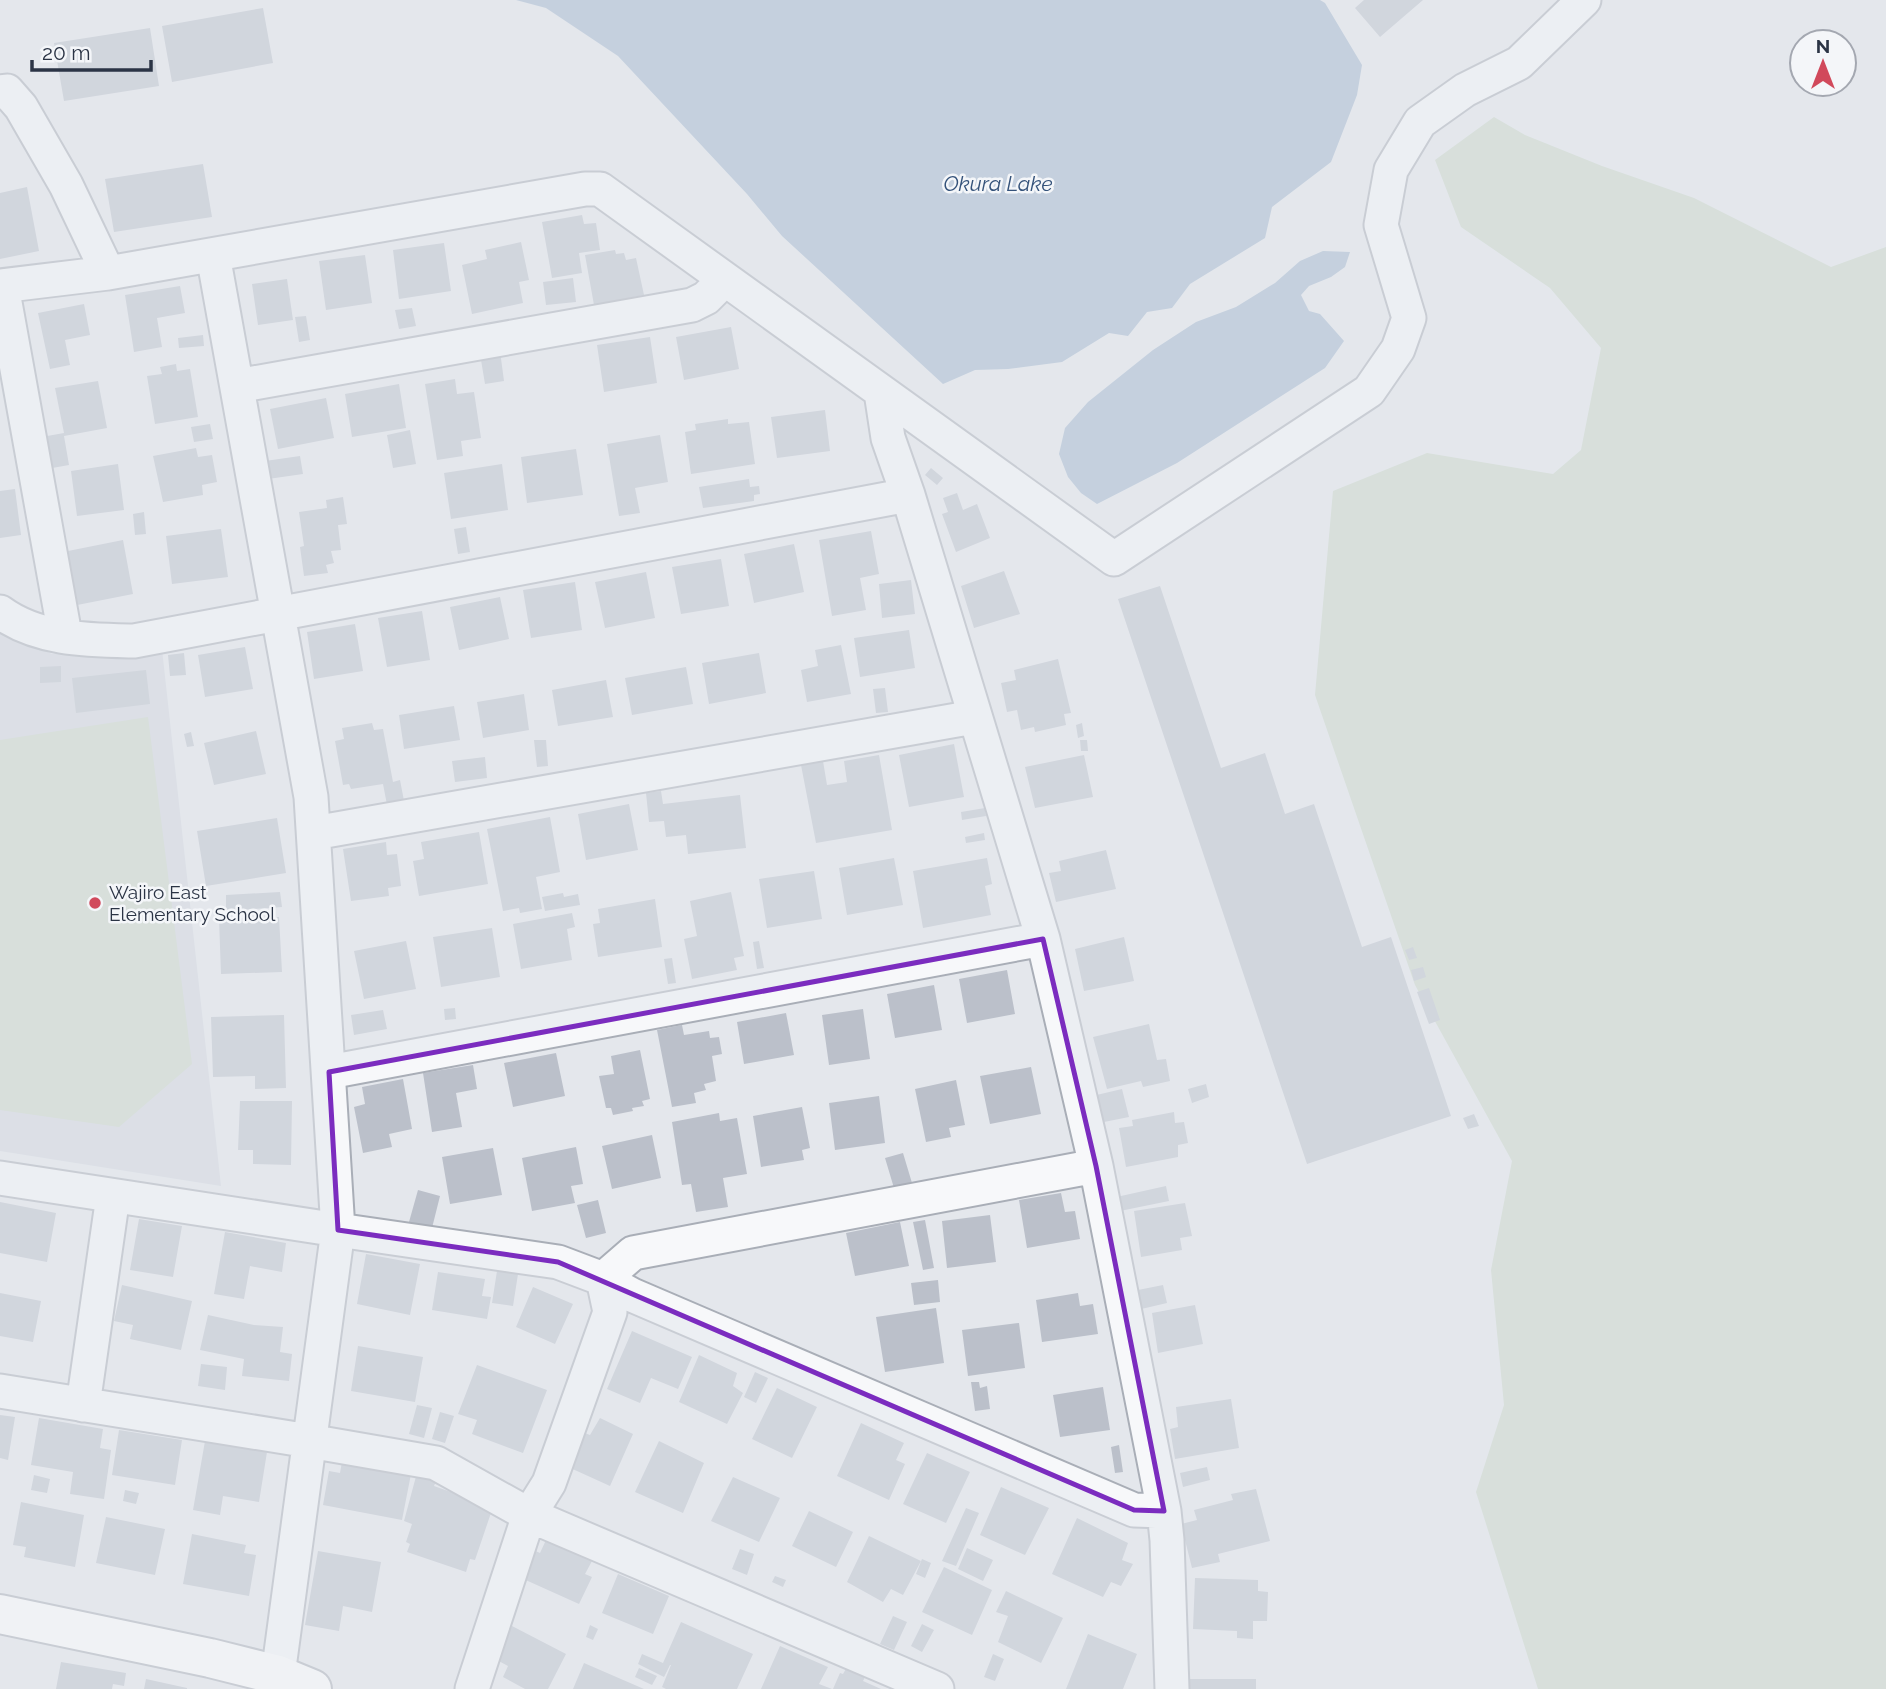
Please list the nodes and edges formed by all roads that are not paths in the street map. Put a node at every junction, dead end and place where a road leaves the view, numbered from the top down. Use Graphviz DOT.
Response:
graph roads {
  1 [pos="1584,0"];
  2 [pos="0,92"];
  3 [pos="213,255"];
  4 [pos="108,273"];
  5 [pos="725,279"];
  6 [pos="1,286"];
  7 [pos="237,386"];
  8 [pos="881,392"];
  9 [pos="908,495"];
  10 [pos="0,612"];
  11 [pos="277,614"];
  12 [pos="65,635"];
  13 [pos="974,717"];
  14 [pos="314,833"];
  15 [pos="1043,939"];
  16 [pos="329,1072"];
  17 [pos="1096,1166"];
  18 [pos="0,1178"];
  19 [pos="113,1196"];
  20 [pos="338,1230"];
  21 [pos="603,1279"];
  22 [pos="0,1391"];
  23 [pos="83,1405"];
  24 [pos="309,1441"];
  25 [pos="1164,1511"];
  26 [pos="528,1515"];
  27 [pos="0,1614"];
  28 [pos="295,1682"];
  29 [pos="472,1689"];
  30 [pos="937,1689"];
  31 [pos="1172,1689"];
  1 -- 8 [label="street"];
  2 -- 4 [label="street"];
  3 -- 4 [label="street"];
  3 -- 5 [label="street"];
  3 -- 7 [label="street"];
  4 -- 6 [label="street"];
  5 -- 7 [label="street"];
  5 -- 8 [label="street"];
  6 -- 12 [label="street"];
  7 -- 11 [label="street"];
  8 -- 9 [label="street"];
  9 -- 11 [label="street"];
  9 -- 13 [label="street"];
  10 -- 12 [label="street"];
  11 -- 12 [label="street"];
  11 -- 14 [label="street"];
  13 -- 14 [label="street"];
  13 -- 15 [label="street"];
  14 -- 16 [label="street"];
  15 -- 16 [label="street"];
  15 -- 17 [label="street"];
  16 -- 20 [label="street"];
  17 -- 21 [label="street"];
  17 -- 25 [label="street"];
  18 -- 19 [label="street"];
  19 -- 20 [label="street"];
  19 -- 23 [label="street"];
  20 -- 21 [label="street"];
  20 -- 24 [label="street"];
  21 -- 25 [label="street"];
  21 -- 26 [label="street"];
  22 -- 23 [label="street"];
  23 -- 24 [label="street"];
  24 -- 26 [label="street"];
  24 -- 28 [label="street"];
  25 -- 31 [label="street"];
  26 -- 29 [label="street"];
  26 -- 30 [label="street"];
  27 -- 28 [label="street"];
}
